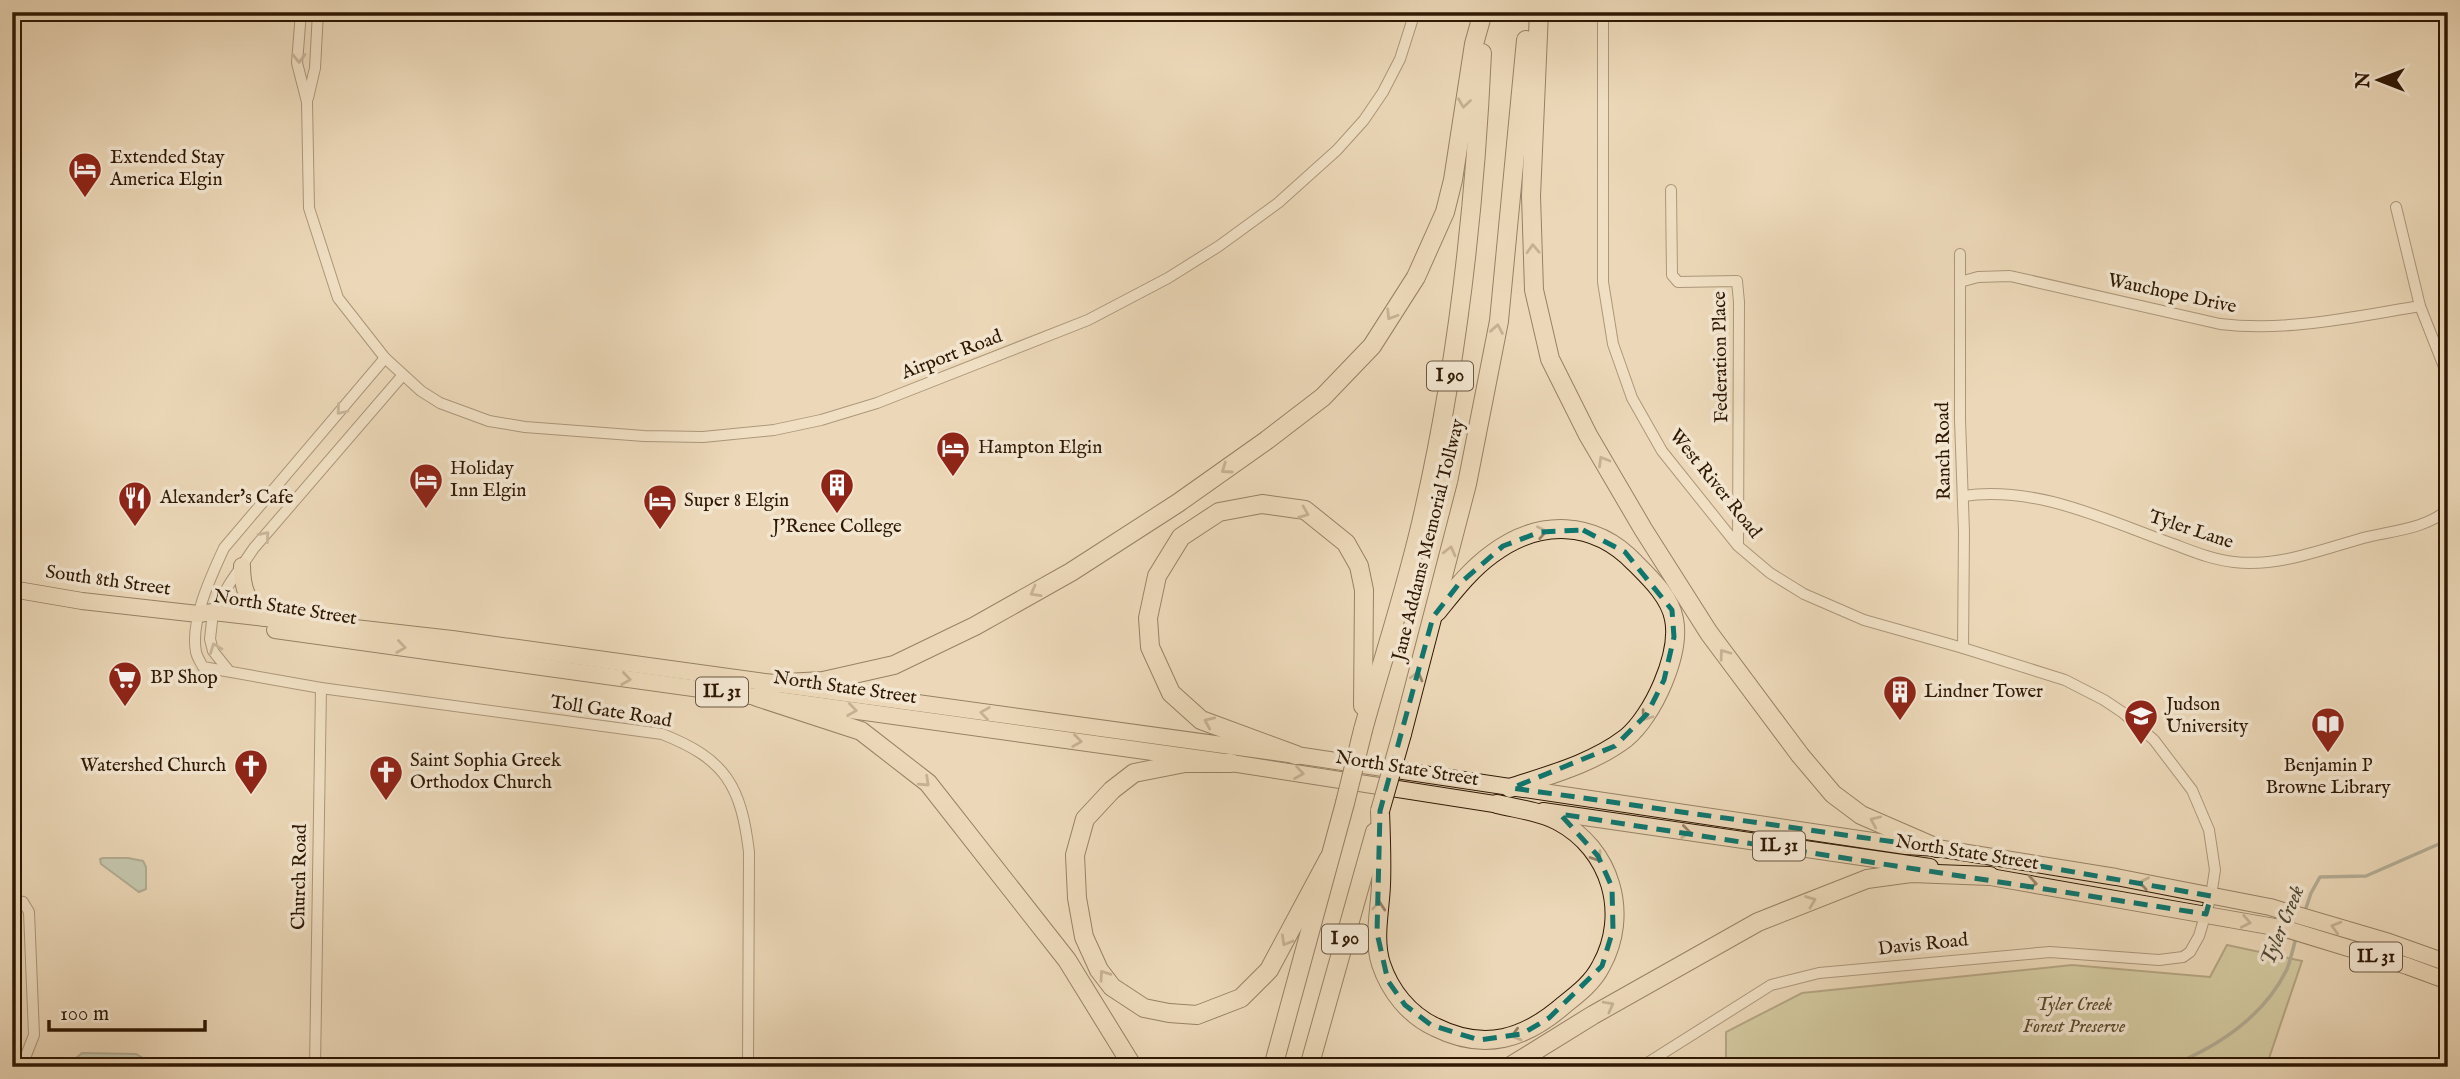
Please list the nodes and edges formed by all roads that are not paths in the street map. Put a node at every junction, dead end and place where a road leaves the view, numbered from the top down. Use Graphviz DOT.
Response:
graph roads {
  1 [pos="301,12"];
  2 [pos="318,12"];
  3 [pos="1415,12"];
  4 [pos="1483,12"];
  5 [pos="1527,12"];
  6 [pos="1539,12"];
  7 [pos="1603,12"];
  8 [pos="307,102"];
  9 [pos="1671,190"];
  10 [pos="2396,207"];
  11 [pos="1960,254"];
  12 [pos="1961,282"];
  13 [pos="2420,306"];
  14 [pos="385,358"];
  15 [pos="402,376"];
  16 [pos="2448,377"];
  17 [pos="1963,496"];
  18 [pos="2448,509"];
  19 [pos="1738,546"];
  20 [pos="242,566"];
  21 [pos="12,589"];
  22 [pos="207,616"];
  23 [pos="1433,617"];
  24 [pos="264,618"];
  25 [pos="1963,648"];
  26 [pos="229,671"];
  27 [pos="321,688"];
  28 [pos="762,690"];
  29 [pos="1363,730"];
  30 [pos="1296,755"];
  31 [pos="1231,763"];
  32 [pos="1510,788"];
  33 [pos="1497,804"];
  34 [pos="1380,811"];
  35 [pos="1937,848"];
  36 [pos="1329,858"];
  37 [pos="1990,876"];
  38 [pos="2211,896"];
  39 [pos="12,900"];
  40 [pos="2206,914"];
  41 [pos="2448,962"];
  42 [pos="2448,981"];
  43 [pos="25,1067"];
  44 [pos="315,1067"];
  45 [pos="748,1067"];
  46 [pos="1133,1067"];
  47 [pos="1273,1067"];
  48 [pos="1309,1067"];
  49 [pos="1509,1067"];
  50 [pos="1641,1067"];
  1 -- 8 [label="street, one-way"];
  2 -- 8 [label="street"];
  3 -- 15 [label="street, Airport Road"];
  4 -- 28 [label="highway, one-way"];
  4 -- 29 [label="highway, Jane Addams Memorial Tollway / I 90"];
  23 -- 5 [label="highway, Jane Addams Memorial Tollway / I 90, one-way"];
  35 -- 6 [label="highway, one-way"];
  7 -- 19 [label="street, West River Road"];
  8 -- 14 [label="street, Airport Road"];
  9 -- 19 [label="street, Federation Place"];
  10 -- 13 [label="street"];
  11 -- 12 [label="street, Ranch Road"];
  12 -- 13 [label="street, Wauchope Drive"];
  12 -- 17 [label="street, Ranch Road"];
  13 -- 16 [label="street"];
  14 -- 15 [label="street, Airport Road"];
  14 -- 22 [label="street, Toll Gate Road, one-way"];
  20 -- 15 [label="street, Toll Gate Road, one-way"];
  17 -- 18 [label="street, Tyler Lane"];
  17 -- 25 [label="street, Ranch Road"];
  19 -- 25 [label="street, West River Road"];
  20 -- 22 [label="street, Toll Gate Road"];
  20 -- 24 [label="main road"];
  21 -- 22 [label="main road, South 8th Street / IL 31"];
  22 -- 24 [label="main road, North State Street / IL 31"];
  26 -- 22 [label="street, Toll Gate Road, one-way"];
  22 -- 26 [label="street, Toll Gate Road"];
  22 -- 28 [label="main road, North State Street / IL 31, one-way"];
  23 -- 32 [label="highway, one-way"];
  34 -- 23 [label="highway, Jane Addams Memorial Tollway / I 90, one-way, bridge"];
  24 -- 28 [label="main road, North State Street / IL 31"];
  25 -- 38 [label="street, West River Road"];
  26 -- 27 [label="street, Toll Gate Road"];
  27 -- 44 [label="street, Church Road"];
  27 -- 45 [label="street, Toll Gate Road"];
  30 -- 28 [label="main road, North State Street / IL 31, one-way"];
  28 -- 31 [label="main road, North State Street / IL 31, one-way"];
  28 -- 46 [label="highway, one-way"];
  30 -- 29 [label="highway, one-way"];
  29 -- 36 [label="highway, Jane Addams Memorial Tollway / I 90, bridge"];
  30 -- 32 [label="main road, North State Street / IL 31"];
  31 -- 33 [label="main road, North State Street / IL 31, one-way"];
  36 -- 31 [label="highway, one-way"];
  32 -- 35 [label="main road, North State Street / IL 31"];
  33 -- 34 [label="highway, one-way"];
  33 -- 37 [label="main road, North State Street / IL 31, one-way"];
  34 -- 48 [label="highway, Jane Addams Memorial Tollway / I 90"];
  38 -- 35 [label="main road, North State Street / IL 31, one-way"];
  36 -- 47 [label="highway, Jane Addams Memorial Tollway / I 90"];
  37 -- 40 [label="main road, North State Street / IL 31, one-way"];
  49 -- 37 [label="highway, one-way"];
  38 -- 40 [label="street, West River Road"];
  41 -- 38 [label="main road, North State Street / IL 31, one-way"];
  39 -- 43 [label="street"];
  40 -- 42 [label="main road, North State Street / IL 31, one-way"];
  40 -- 50 [label="street, Davis Road"];
}
